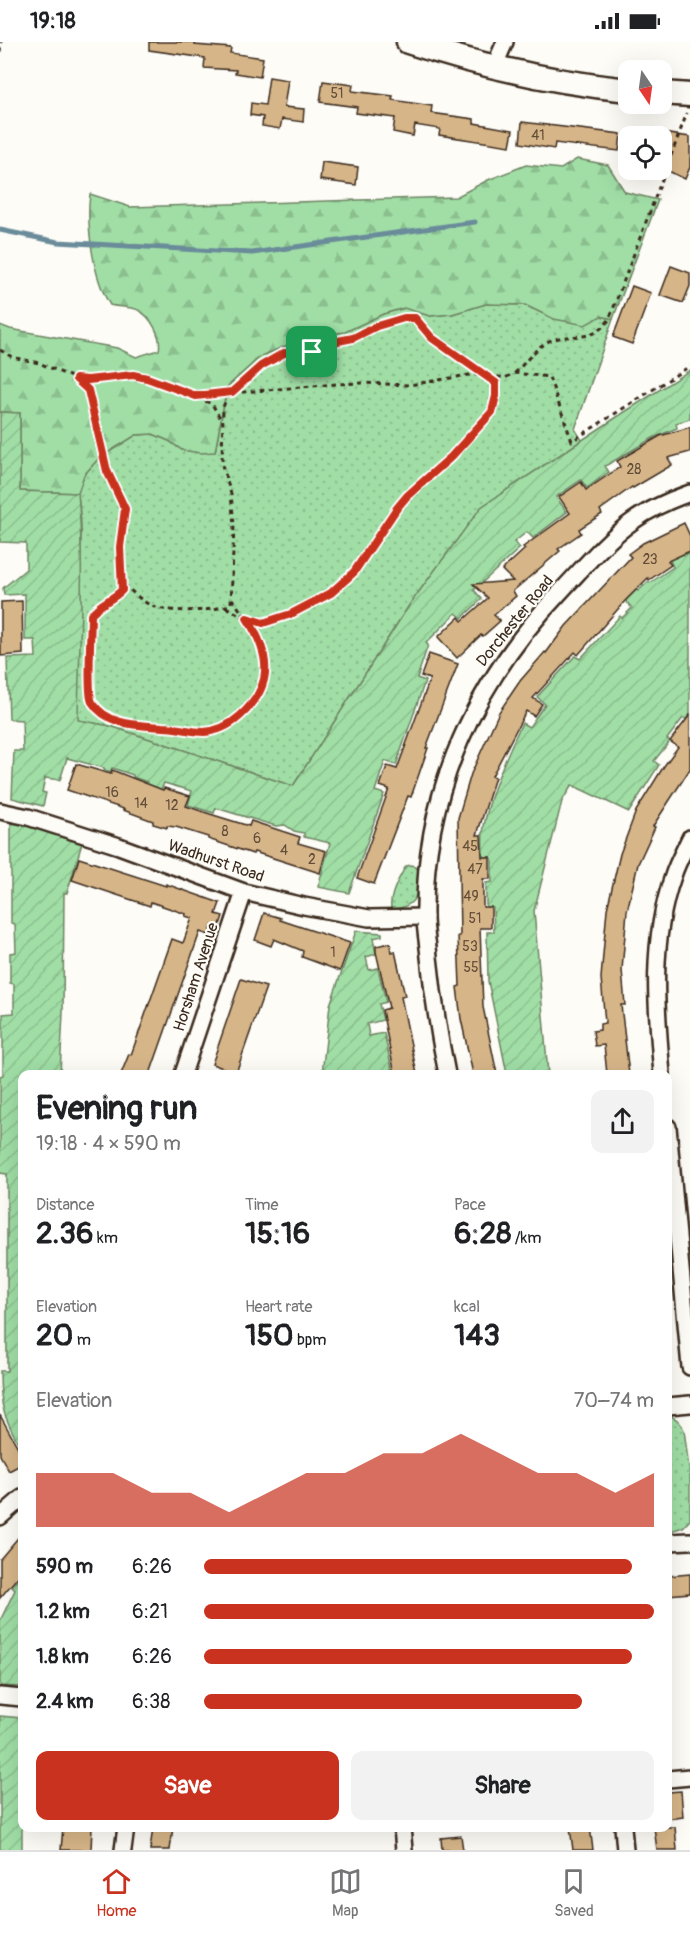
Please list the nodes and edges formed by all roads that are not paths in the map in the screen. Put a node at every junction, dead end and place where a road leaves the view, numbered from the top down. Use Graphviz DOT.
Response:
graph roads {
  1 [pos="408,42"];
  2 [pos="505,42"];
  3 [pos="494,67"];
  4 [pos="618,89"];
  5 [pos="672,94"];
  6 [pos="690,95"];
  7 [pos="690,493"];
  8 [pos="0,811"];
  9 [pos="690,838"];
  10 [pos="243,892"];
  11 [pos="425,917"];
  12 [pos="184,1070"];
  13 [pos="446,1070"];
  14 [pos="662,1070"];
  15 [pos="672,1170"];
  16 [pos="687,1305"];
  17 [pos="690,1367"];
  18 [pos="690,1404"];
  19 [pos="672,1406"];
  20 [pos="18,1501"];
  21 [pos="1,1513"];
  22 [pos="690,1540"];
  23 [pos="672,1542"];
  24 [pos="0,1696"];
  25 [pos="18,1698"];
  26 [pos="690,1777"];
  27 [pos="672,1779"];
  28 [pos="125,1832"];
  29 [pos="402,1832"];
  30 [pos="623,1832"];
  31 [pos="123,1850"];
  32 [pos="404,1850"];
  33 [pos="625,1850"];
  1 -- 3 [label="street"];
  2 -- 3 [label="street"];
  3 -- 4 [label="street"];
  5 -- 6 [label="street"];
  7 -- 11 [label="street, Dorchester Road"];
  8 -- 10 [label="street, Wadhurst Road"];
  9 -- 14 [label="street"];
  10 -- 11 [label="street, Wadhurst Road"];
  10 -- 12 [label="street, Horsham Avenue"];
  11 -- 13 [label="street, Dorchester Road"];
  15 -- 16 [label="street"];
  16 -- 17 [label="street"];
  18 -- 19 [label="street"];
  20 -- 21 [label="street"];
  22 -- 23 [label="street"];
  24 -- 25 [label="street"];
  26 -- 27 [label="street"];
  28 -- 31 [label="street"];
  29 -- 32 [label="street"];
  30 -- 33 [label="street"];
}
